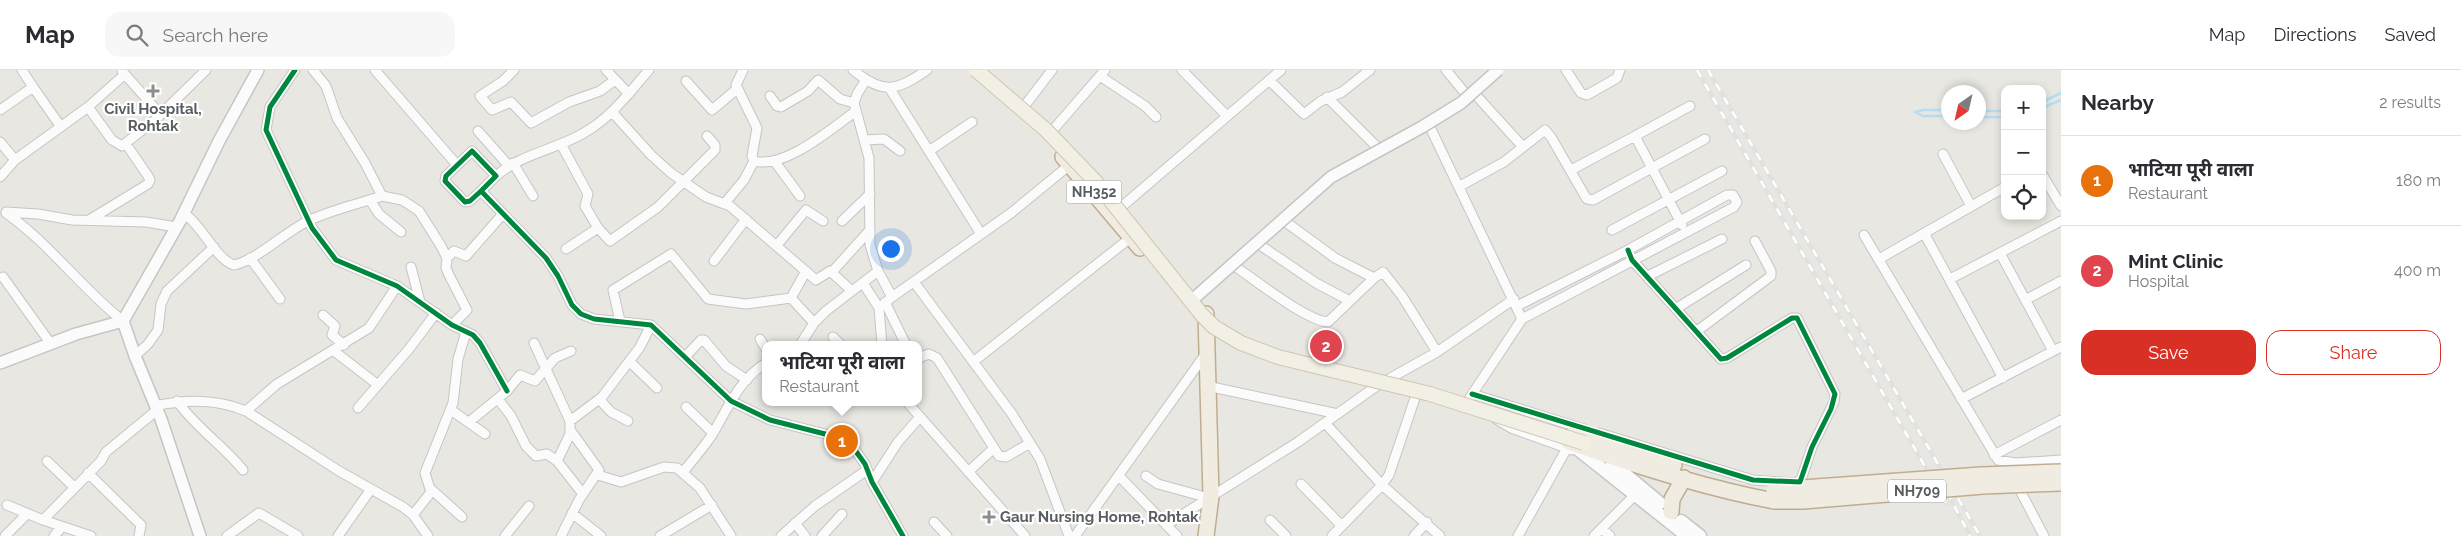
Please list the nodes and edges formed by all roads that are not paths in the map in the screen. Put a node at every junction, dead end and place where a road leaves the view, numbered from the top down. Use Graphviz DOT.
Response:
graph roads {
  1 [pos="22,70"];
  2 [pos="206,70"];
  3 [pos="258,70"];
  4 [pos="266,70"];
  5 [pos="295,70"];
  6 [pos="313,70"];
  7 [pos="375,70"];
  8 [pos="514,70"];
  9 [pos="606,70"];
  10 [pos="648,70"];
  11 [pos="743,70"];
  12 [pos="853,70"];
  13 [pos="927,70"];
  14 [pos="970,70"];
  15 [pos="976,70"];
  16 [pos="982,70"];
  17 [pos="1052,70"];
  18 [pos="1182,70"];
  19 [pos="1281,70"];
  20 [pos="1446,70"];
  21 [pos="1498,70"];
  22 [pos="1566,70"];
  23 [pos="1620,70"];
  24 [pos="123,72"];
  25 [pos="1364,72"];
  26 [pos="1102,73"];
  27 [pos="614,80"];
  28 [pos="866,80"];
  29 [pos="1269,80"];
  30 [pos="686,81"];
  31 [pos="33,88"];
  32 [pos="737,89"];
  33 [pos="890,89"];
  34 [pos="630,94"];
  35 [pos="770,96"];
  36 [pos="1472,96"];
  37 [pos="1327,97"];
  38 [pos="1690,106"];
  39 [pos="88,107"];
  40 [pos="855,107"];
  41 [pos="1023,108"];
  42 [pos="0,110"];
  43 [pos="613,113"];
  44 [pos="160,114"];
  45 [pos="1227,116"];
  46 [pos="1156,117"];
  47 [pos="972,122"];
  48 [pos="1429,125"];
  49 [pos="61,127"];
  50 [pos="1052,131"];
  51 [pos="478,132"];
  52 [pos="707,136"];
  53 [pos="1635,136"];
  54 [pos="1705,139"];
  55 [pos="865,140"];
  56 [pos="0,142"];
  57 [pos="126,144"];
  58 [pos="561,144"];
  59 [pos="1523,147"];
  60 [pos="900,151"];
  61 [pos="929,151"];
  62 [pos="1381,151"];
  63 [pos="1943,154"];
  64 [pos="15,160"];
  65 [pos="754,161"];
  66 [pos="1074,161"];
  67 [pos="775,162"];
  68 [pos="511,164"];
  69 [pos="457,165"];
  70 [pos="1571,170"];
  71 [pos="1651,170"];
  72 [pos="1722,171"];
  73 [pos="2043,175"];
  74 [pos="496,176"];
  75 [pos="0,177"];
  76 [pos="682,182"];
  77 [pos="1460,186"];
  78 [pos="2001,189"];
  79 [pos="481,191"];
  80 [pos="870,194"];
  81 [pos="382,196"];
  82 [pos="533,196"];
  83 [pos="800,196"];
  84 [pos="370,200"];
  85 [pos="1669,200"];
  86 [pos="725,203"];
  87 [pos="1971,206"];
  88 [pos="2061,206"];
  89 [pos="1119,209"];
  90 [pos="3,212"];
  91 [pos="502,215"];
  92 [pos="181,219"];
  93 [pos="746,219"];
  94 [pos="89,220"];
  95 [pos="1284,220"];
  96 [pos="309,221"];
  97 [pos="823,221"];
  98 [pos="842,221"];
  99 [pos="2061,221"];
  100 [pos="1680,222"];
  101 [pos="598,228"];
  102 [pos="1612,230"];
  103 [pos="868,231"];
  104 [pos="401,232"];
  105 [pos="1687,232"];
  106 [pos="1924,233"];
  107 [pos="981,234"];
  108 [pos="1135,235"];
  109 [pos="1864,235"];
  110 [pos="1722,239"];
  111 [pos="1756,241"];
  112 [pos="1257,243"];
  113 [pos="777,245"];
  114 [pos="214,247"];
  115 [pos="566,249"];
  116 [pos="1628,250"];
  117 [pos="2000,253"];
  118 [pos="250,258"];
  119 [pos="447,258"];
  120 [pos="1632,260"];
  121 [pos="1879,260"];
  122 [pos="714,261"];
  123 [pos="1232,265"];
  124 [pos="1746,266"];
  125 [pos="411,267"];
  126 [pos="806,270"];
  127 [pos="832,272"];
  128 [pos="878,272"];
  129 [pos="1648,276"];
  130 [pos="3,277"];
  131 [pos="1374,278"];
  132 [pos="1950,279"];
  133 [pos="2061,281"];
  134 [pos="914,282"];
  135 [pos="863,283"];
  136 [pos="397,286"];
  137 [pos="852,291"];
  138 [pos="791,298"];
  139 [pos="280,299"];
  140 [pos="2025,300"];
  141 [pos="1350,301"];
  142 [pos="420,302"];
  143 [pos="885,302"];
  144 [pos="1190,302"];
  145 [pos="1515,303"];
  146 [pos="1676,308"];
  147 [pos="436,313"];
  148 [pos="323,314"];
  149 [pos="1206,320"];
  150 [pos="1522,320"];
  151 [pos="123,321"];
  152 [pos="620,321"];
  153 [pos="814,323"];
  154 [pos="452,325"];
  155 [pos="651,325"];
  156 [pos="1698,331"];
  157 [pos="466,332"];
  158 [pos="833,337"];
  159 [pos="760,339"];
  160 [pos="803,341"];
  161 [pos="837,341"];
  162 [pos="882,341"];
  163 [pos="904,341"];
  164 [pos="762,342"];
  165 [pos="534,343"];
  166 [pos="51,344"];
  167 [pos="344,345"];
  168 [pos="2057,349"];
  169 [pos="334,351"];
  170 [pos="571,351"];
  171 [pos="1207,352"];
  172 [pos="1437,352"];
  173 [pos="135,356"];
  174 [pos="685,357"];
  175 [pos="922,357"];
  176 [pos="629,361"];
  177 [pos="973,362"];
  178 [pos="0,363"];
  179 [pos="546,366"];
  180 [pos="762,367"];
  181 [pos="2003,378"];
  182 [pos="747,380"];
  183 [pos="1383,382"];
  184 [pos="378,385"];
  185 [pos="1207,386"];
  186 [pos="657,388"];
  187 [pos="506,391"];
  188 [pos="1416,396"];
  189 [pos="498,399"];
  190 [pos="1961,399"];
  191 [pos="599,400"];
  192 [pos="177,401"];
  193 [pos="731,401"];
  194 [pos="1468,401"];
  195 [pos="910,406"];
  196 [pos="686,407"];
  197 [pos="156,408"];
  198 [pos="358,408"];
  199 [pos="451,410"];
  200 [pos="246,411"];
  201 [pos="1338,414"];
  202 [pos="919,418"];
  203 [pos="2061,420"];
  204 [pos="570,421"];
  205 [pos="628,421"];
  206 [pos="469,422"];
  207 [pos="1325,423"];
  208 [pos="571,431"];
  209 [pos="713,433"];
  210 [pos="485,434"];
  211 [pos="1584,442"];
  212 [pos="1030,443"];
  213 [pos="1566,444"];
  214 [pos="994,448"];
  215 [pos="1994,455"];
  216 [pos="1613,460"];
  217 [pos="2061,460"];
  218 [pos="47,461"];
  219 [pos="558,461"];
  220 [pos="2006,463"];
  221 [pos="243,470"];
  222 [pos="867,470"];
  223 [pos="683,472"];
  224 [pos="968,472"];
  225 [pos="2061,472"];
  226 [pos="88,473"];
  227 [pos="598,475"];
  228 [pos="1119,476"];
  229 [pos="1146,476"];
  230 [pos="1684,478"];
  231 [pos="872,482"];
  232 [pos="2061,483"];
  233 [pos="1301,484"];
  234 [pos="1382,485"];
  235 [pos="74,487"];
  236 [pos="431,488"];
  237 [pos="371,489"];
  238 [pos="2061,490"];
  239 [pos="2019,491"];
  240 [pos="583,494"];
  241 [pos="1774,496"];
  242 [pos="1210,497"];
  243 [pos="1633,497"];
  244 [pos="7,505"];
  245 [pos="712,505"];
  246 [pos="529,506"];
  247 [pos="1671,512"];
  248 [pos="572,513"];
  249 [pos="27,514"];
  250 [pos="842,514"];
  251 [pos="413,515"];
  252 [pos="462,518"];
  253 [pos="43,520"];
  254 [pos="1270,520"];
  255 [pos="934,522"];
  256 [pos="1427,522"];
  257 [pos="795,523"];
  258 [pos="1166,524"];
  259 [pos="1342,526"];
  260 [pos="62,527"];
  261 [pos="1602,528"];
  262 [pos="287,529"];
  263 [pos="198,534"];
  264 [pos="5,536"];
  265 [pos="54,536"];
  266 [pos="91,536"];
  267 [pos="139,536"];
  268 [pos="228,536"];
  269 [pos="281,536"];
  270 [pos="298,536"];
  271 [pos="338,536"];
  272 [pos="428,536"];
  273 [pos="505,536"];
  274 [pos="562,536"];
  275 [pos="601,536"];
  276 [pos="660,536"];
  277 [pos="731,536"];
  278 [pos="781,536"];
  279 [pos="805,536"];
  280 [pos="822,536"];
  281 [pos="903,536"];
  282 [pos="947,536"];
  283 [pos="1025,536"];
  284 [pos="1069,536"];
  285 [pos="1075,536"];
  286 [pos="1177,536"];
  287 [pos="1206,536"];
  288 [pos="1286,536"];
  289 [pos="1332,536"];
  290 [pos="1414,536"];
  291 [pos="1440,536"];
  292 [pos="1518,536"];
  293 [pos="1594,536"];
  294 [pos="1610,536"];
  295 [pos="1679,536"];
  296 [pos="1687,536"];
  297 [pos="1700,536"];
  298 [pos="2044,536"];
  1 -- 31 [label="street"];
  2 -- 44 [label="street"];
  3 -- 92 [label="street"];
  4 -- 92 [label="street"];
  5 -- 96 [label="street"];
  6 -- 81 [label="street"];
  7 -- 69 [label="street"];
  8 -- 27 [label="street"];
  9 -- 27 [label="street"];
  10 -- 34 [label="street"];
  11 -- 32 [label="street"];
  12 -- 28 [label="street"];
  13 -- 33 [label="street"];
  14 -- 66 [label="highway, NH352"];
  15 -- 144 [label="main road, bridge"];
  16 -- 41 [label="highway, NH352"];
  17 -- 41 [label="street"];
  18 -- 45 [label="street"];
  19 -- 29 [label="street"];
  20 -- 36 [label="street"];
  21 -- 36 [label="street"];
  21 -- 144 [label="street, bridge"];
  22 -- 23 [label="street"];
  24 -- 39 [label="street"];
  24 -- 44 [label="street"];
  25 -- 37 [label="street"];
  26 -- 46 [label="street"];
  26 -- 50 [label="street"];
  27 -- 34 [label="street"];
  28 -- 33 [label="street"];
  28 -- 40 [label="street"];
  29 -- 37 [label="street"];
  29 -- 45 [label="street"];
  30 -- 32 [label="street"];
  31 -- 42 [label="street"];
  31 -- 49 [label="street"];
  32 -- 65 [label="street"];
  33 -- 61 [label="street"];
  34 -- 43 [label="street"];
  35 -- 40 [label="street"];
  36 -- 48 [label="street"];
  36 -- 59 [label="street"];
  37 -- 62 [label="street"];
  38 -- 53 [label="street"];
  39 -- 49 [label="street"];
  39 -- 57 [label="street"];
  40 -- 55 [label="street"];
  40 -- 67 [label="street"];
  41 -- 50 [label="highway, NH352"];
  43 -- 58 [label="street"];
  43 -- 76 [label="street"];
  44 -- 57 [label="street"];
  45 -- 89 [label="street"];
  47 -- 61 [label="street"];
  48 -- 62 [label="street"];
  48 -- 77 [label="street"];
  49 -- 64 [label="street"];
  50 -- 66 [label="highway, NH352"];
  51 -- 68 [label="street"];
  52 -- 76 [label="street"];
  53 -- 70 [label="street"];
  53 -- 71 [label="street"];
  54 -- 71 [label="street"];
  55 -- 60 [label="street"];
  55 -- 80 [label="street"];
  56 -- 64 [label="street"];
  57 -- 94 [label="street"];
  58 -- 68 [label="street"];
  58 -- 101 [label="street"];
  59 -- 70 [label="street"];
  59 -- 77 [label="street"];
  61 -- 107 [label="street"];
  62 -- 95 [label="street"];
  63 -- 87 [label="street"];
  64 -- 75 [label="street"];
  65 -- 67 [label="street"];
  65 -- 86 [label="street"];
  66 -- 89 [label="highway, NH352"];
  66 -- 107 [label="street"];
  66 -- 108 [label="highway, NH352"];
  67 -- 83 [label="street"];
  68 -- 74 [label="street"];
  68 -- 82 [label="street"];
  69 -- 74 [label="street"];
  69 -- 79 [label="street"];
  70 -- 71 [label="street"];
  71 -- 85 [label="street"];
  72 -- 85 [label="street"];
  73 -- 88 [label="street"];
  74 -- 79 [label="street"];
  76 -- 86 [label="street"];
  76 -- 101 [label="street"];
  77 -- 145 [label="street"];
  78 -- 87 [label="street"];
  79 -- 91 [label="street"];
  80 -- 98 [label="street"];
  80 -- 103 [label="street"];
  81 -- 84 [label="street"];
  81 -- 119 [label="street"];
  84 -- 96 [label="street"];
  84 -- 104 [label="street"];
  85 -- 100 [label="street"];
  85 -- 102 [label="street"];
  86 -- 93 [label="street"];
  87 -- 106 [label="street"];
  89 -- 108 [label="highway, NH352"];
  90 -- 94 [label="street"];
  90 -- 151 [label="street"];
  91 -- 119 [label="street"];
  91 -- 152 [label="street"];
  92 -- 94 [label="street"];
  92 -- 114 [label="street"];
  92 -- 151 [label="street"];
  93 -- 113 [label="street"];
  93 -- 122 [label="street"];
  95 -- 112 [label="street"];
  95 -- 131 [label="street"];
  96 -- 118 [label="street"];
  96 -- 136 [label="street"];
  97 -- 113 [label="street"];
  99 -- 117 [label="street"];
  100 -- 105 [label="street"];
  100 -- 105 [label="street"];
  100 -- 116 [label="street"];
  101 -- 115 [label="street"];
  103 -- 127 [label="street"];
  103 -- 128 [label="street"];
  105 -- 120 [label="street"];
  106 -- 121 [label="street"];
  106 -- 132 [label="street"];
  107 -- 134 [label="street"];
  108 -- 144 [label="highway, NH352"];
  108 -- 177 [label="street"];
  109 -- 121 [label="street"];
  110 -- 129 [label="street"];
  111 -- 156 [label="street"];
  112 -- 123 [label="street"];
  112 -- 141 [label="street"];
  113 -- 126 [label="street"];
  114 -- 118 [label="street"];
  114 -- 173 [label="street"];
  116 -- 120 [label="street"];
  116 -- 145 [label="street"];
  117 -- 132 [label="street"];
  117 -- 140 [label="street"];
  118 -- 139 [label="street"];
  119 -- 154 [label="street"];
  120 -- 129 [label="street"];
  120 -- 150 [label="street"];
  121 -- 190 [label="street"];
  123 -- 141 [label="street"];
  123 -- 144 [label="street"];
  124 -- 146 [label="street"];
  125 -- 142 [label="street"];
  126 -- 127 [label="street"];
  126 -- 138 [label="street"];
  127 -- 137 [label="street"];
  128 -- 135 [label="street"];
  128 -- 143 [label="street"];
  129 -- 146 [label="street"];
  130 -- 166 [label="street"];
  131 -- 141 [label="street"];
  131 -- 172 [label="street"];
  132 -- 181 [label="street"];
  133 -- 140 [label="street"];
  134 -- 143 [label="street"];
  134 -- 177 [label="street"];
  135 -- 137 [label="street"];
  135 -- 143 [label="street"];
  136 -- 142 [label="street"];
  136 -- 167 [label="street"];
  137 -- 153 [label="street"];
  138 -- 152 [label="street"];
  138 -- 153 [label="street"];
  140 -- 168 [label="street"];
  142 -- 147 [label="street"];
  143 -- 162 [label="street"];
  143 -- 163 [label="street"];
  144 -- 149 [label="highway, NH352"];
  144 -- 211 [label="main road, bridge"];
  145 -- 150 [label="street"];
  145 -- 172 [label="street"];
  146 -- 156 [label="street"];
  147 -- 154 [label="street"];
  147 -- 184 [label="street"];
  148 -- 167 [label="street"];
  149 -- 171 [label="highway"];
  149 -- 183 [label="highway, NH709"];
  150 -- 194 [label="street"];
  151 -- 166 [label="street"];
  151 -- 173 [label="street"];
  152 -- 155 [label="street"];
  153 -- 160 [label="street"];
  154 -- 157 [label="street"];
  155 -- 174 [label="street"];
  155 -- 176 [label="street"];
  156 -- 194 [label="street"];
  157 -- 187 [label="street"];
  157 -- 199 [label="street"];
  158 -- 161 [label="street"];
  159 -- 164 [label="street"];
  165 -- 179 [label="street"];
  166 -- 178 [label="street"];
  167 -- 169 [label="street"];
  168 -- 181 [label="street"];
  169 -- 184 [label="street"];
  169 -- 200 [label="street"];
  170 -- 179 [label="street"];
  171 -- 185 [label="highway"];
  171 -- 228 [label="street"];
  172 -- 183 [label="street"];
  173 -- 197 [label="street"];
  174 -- 182 [label="street"];
  174 -- 193 [label="street"];
  175 -- 214 [label="street"];
  176 -- 186 [label="street"];
  176 -- 191 [label="street"];
  177 -- 212 [label="street"];
  179 -- 187 [label="street"];
  179 -- 204 [label="street"];
  180 -- 182 [label="street"];
  181 -- 190 [label="street"];
  182 -- 193 [label="street"];
  183 -- 188 [label="highway, NH709"];
  183 -- 194 [label="highway, NH709"];
  183 -- 201 [label="street"];
  184 -- 198 [label="street"];
  185 -- 201 [label="street"];
  185 -- 242 [label="highway"];
  187 -- 189 [label="street"];
  188 -- 194 [label="highway, NH709"];
  188 -- 234 [label="street"];
  189 -- 206 [label="street"];
  189 -- 219 [label="street"];
  190 -- 215 [label="street"];
  191 -- 204 [label="street"];
  191 -- 205 [label="street"];
  192 -- 197 [label="street"];
  192 -- 200 [label="street"];
  192 -- 221 [label="street"];
  193 -- 209 [label="street"];
  193 -- 222 [label="street"];
  194 -- 213 [label="highway, NH709"];
  194 -- 216 [label="highway, NH709"];
  195 -- 202 [label="street"];
  196 -- 209 [label="street"];
  197 -- 226 [label="street"];
  197 -- 263 [label="street"];
  199 -- 206 [label="street"];
  199 -- 236 [label="street"];
  200 -- 237 [label="street"];
  201 -- 207 [label="street"];
  202 -- 224 [label="street"];
  202 -- 231 [label="street"];
  203 -- 215 [label="street"];
  204 -- 208 [label="street"];
  206 -- 210 [label="street"];
  207 -- 234 [label="street"];
  207 -- 242 [label="street"];
  208 -- 219 [label="street"];
  208 -- 227 [label="street"];
  209 -- 223 [label="street"];
  212 -- 214 [label="street"];
  212 -- 284 [label="street"];
  213 -- 216 [label="highway, NH709"];
  213 -- 243 [label="street"];
  213 -- 292 [label="street"];
  214 -- 224 [label="street"];
  215 -- 220 [label="street"];
  216 -- 230 [label="highway, NH709"];
  216 -- 241 [label="highway, NH709"];
  216 -- 247 [label="main road"];
  216 -- 296 [label="main road"];
  217 -- 220 [label="street"];
  218 -- 235 [label="street"];
  219 -- 240 [label="street"];
  220 -- 239 [label="street"];
  222 -- 231 [label="street"];
  222 -- 257 [label="street"];
  223 -- 227 [label="street"];
  223 -- 245 [label="street"];
  224 -- 283 [label="street"];
  225 -- 241 [label="highway, NH709, bridge"];
  226 -- 235 [label="street"];
  226 -- 267 [label="street"];
  227 -- 240 [label="street"];
  228 -- 258 [label="street"];
  228 -- 285 [label="street"];
  229 -- 242 [label="street"];
  230 -- 241 [label="highway, NH709"];
  230 -- 247 [label="highway"];
  231 -- 281 [label="street"];
  232 -- 241 [label="highway, NH709, bridge"];
  233 -- 259 [label="street"];
  234 -- 256 [label="street"];
  234 -- 259 [label="street"];
  235 -- 253 [label="street"];
  236 -- 251 [label="street"];
  236 -- 252 [label="street"];
  237 -- 251 [label="street"];
  237 -- 271 [label="street"];
  238 -- 239 [label="street"];
  239 -- 298 [label="street"];
  240 -- 248 [label="street"];
  242 -- 258 [label="street"];
  242 -- 287 [label="highway"];
  243 -- 261 [label="street"];
  243 -- 295 [label="street"];
  244 -- 249 [label="street"];
  245 -- 276 [label="street"];
  245 -- 277 [label="street"];
  246 -- 273 [label="street"];
  247 -- 297 [label="main road"];
  248 -- 274 [label="street"];
  248 -- 275 [label="street"];
  249 -- 253 [label="street"];
  249 -- 264 [label="street"];
  250 -- 280 [label="street"];
  251 -- 272 [label="street"];
  253 -- 260 [label="street"];
  254 -- 288 [label="street"];
  255 -- 282 [label="street"];
  256 -- 290 [label="street"];
  256 -- 291 [label="street"];
  257 -- 278 [label="street"];
  257 -- 279 [label="street"];
  258 -- 286 [label="street"];
  259 -- 289 [label="street"];
  260 -- 265 [label="street"];
  260 -- 266 [label="street"];
  261 -- 293 [label="street"];
  261 -- 294 [label="street"];
  262 -- 268 [label="street"];
  262 -- 269 [label="street"];
  262 -- 270 [label="street"];
}
